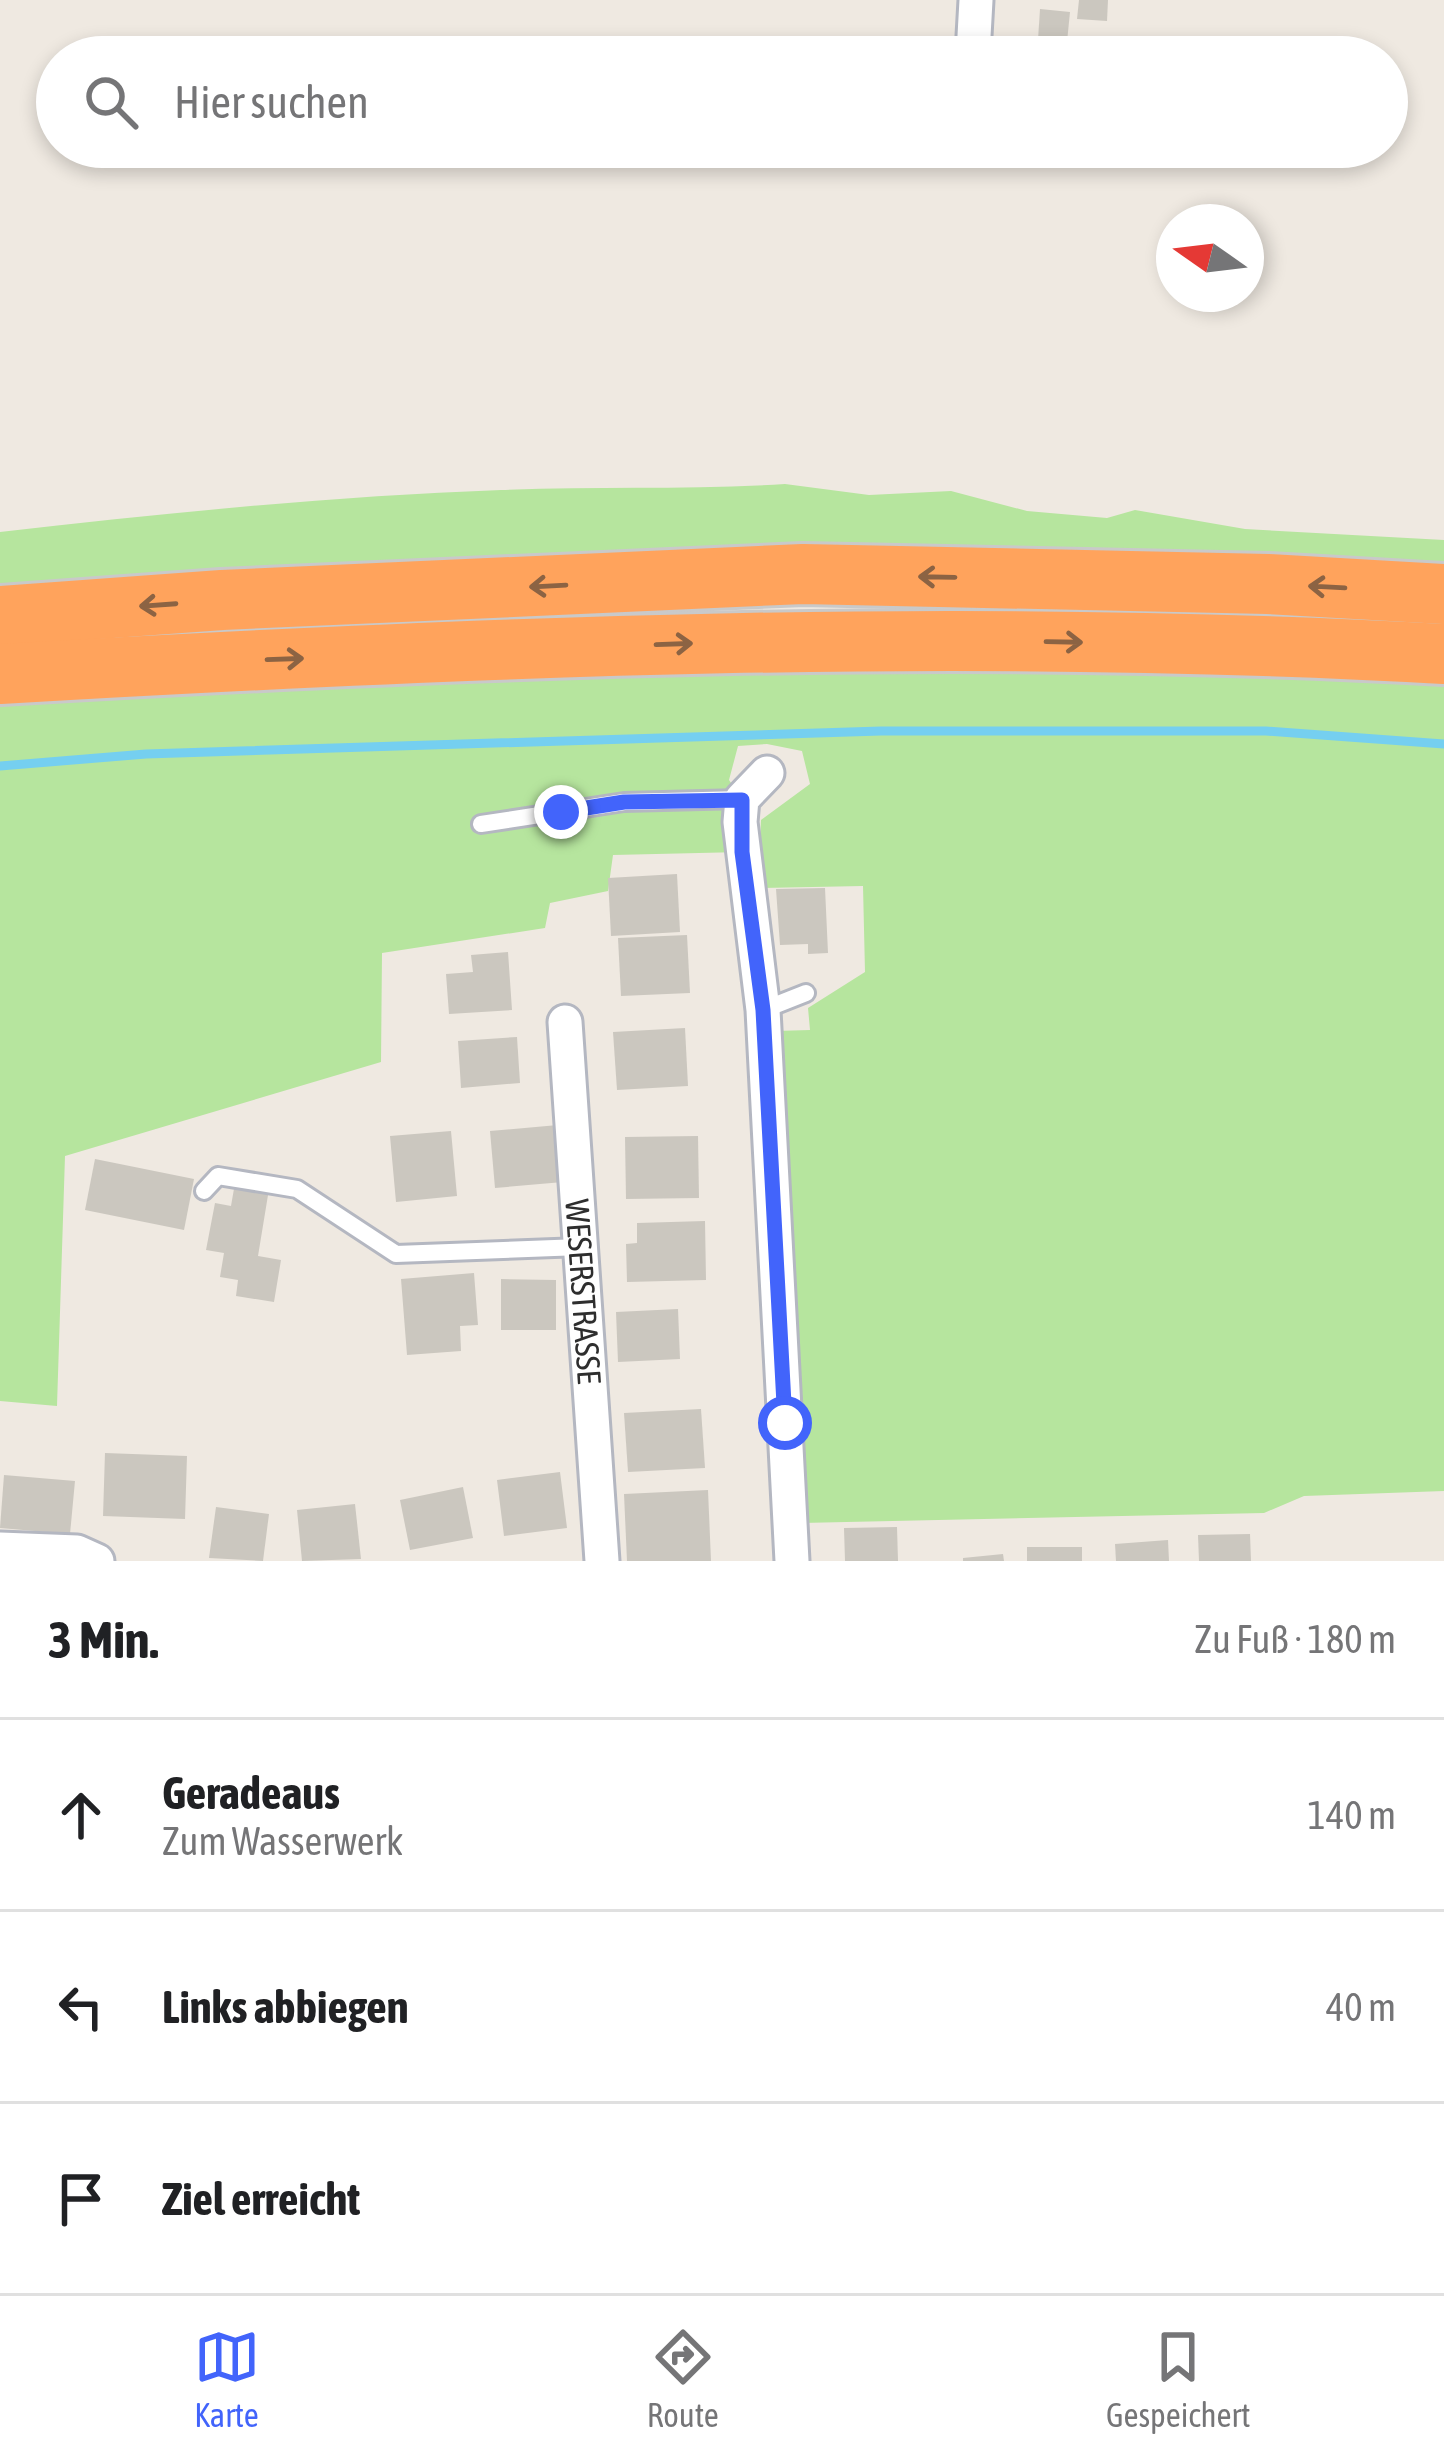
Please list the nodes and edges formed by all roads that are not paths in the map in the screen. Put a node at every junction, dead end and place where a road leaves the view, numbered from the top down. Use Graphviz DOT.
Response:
graph roads {
  1 [pos="976,0"];
  2 [pos="974,36"];
  3 [pos="1444,594"];
  4 [pos="0,616"];
  5 [pos="1444,654"];
  6 [pos="0,674"];
  7 [pos="767,773"];
  8 [pos="742,800"];
  9 [pos="481,824"];
  10 [pos="806,993"];
  11 [pos="763,1010"];
  12 [pos="566,1022"];
  13 [pos="204,1191"];
  14 [pos="581,1247"];
  15 [pos="0,1550"];
  16 [pos="97,1561"];
  17 [pos="602,1561"];
  18 [pos="793,1561"];
  1 -- 2 [label="street"];
  3 -- 4 [label="highway, one-way"];
  6 -- 5 [label="highway, one-way"];
  7 -- 8 [label="street"];
  8 -- 9 [label="lane"];
  8 -- 11 [label="street"];
  10 -- 11 [label="lane"];
  11 -- 18 [label="street"];
  12 -- 14 [label="street, WESERSTRASSE"];
  13 -- 14 [label="lane"];
  14 -- 17 [label="street, WESERSTRASSE"];
  15 -- 16 [label="street"];
}
